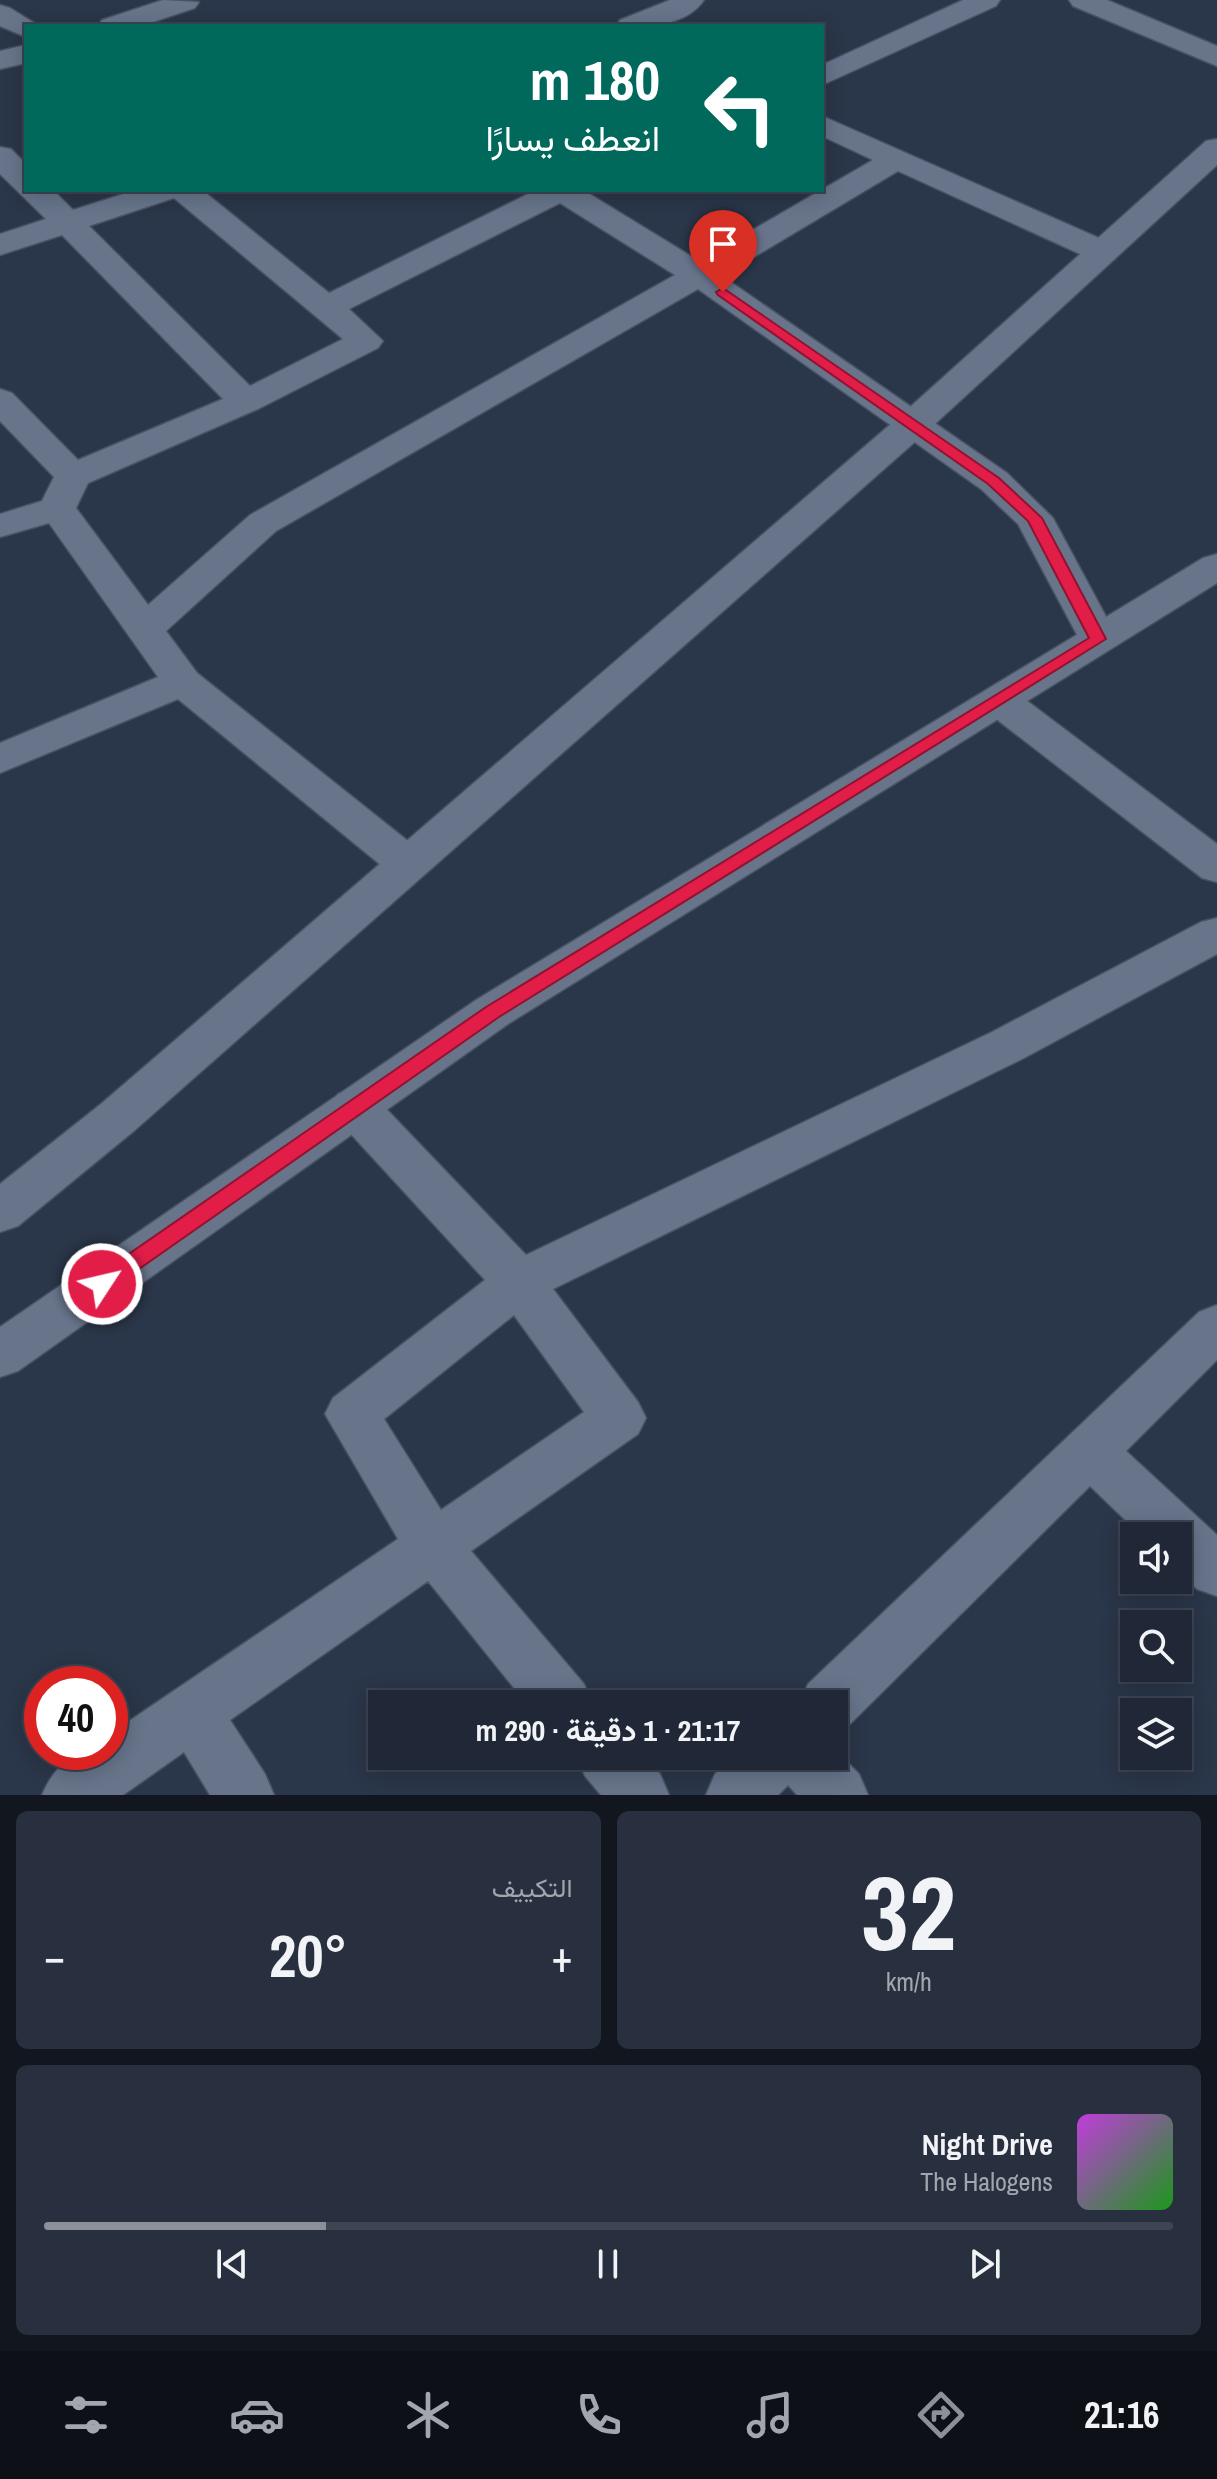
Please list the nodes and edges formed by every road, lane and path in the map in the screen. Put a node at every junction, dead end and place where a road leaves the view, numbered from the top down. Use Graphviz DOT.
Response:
graph roads {
  1 [pos="690,0"];
  2 [pos="986,0"];
  3 [pos="1083,0"];
  4 [pos="186,1"];
  5 [pos="0,14"];
  6 [pos="118,24"];
  7 [pos="636,24"];
  8 [pos="24,27"];
  9 [pos="24,54"];
  10 [pos="1217,57"];
  11 [pos="0,60"];
  12 [pos="824,75"];
  13 [pos="824,126"];
  14 [pos="1217,148"];
  15 [pos="0,156"];
  16 [pos="895,160"];
  17 [pos="24,180"];
  18 [pos="37,192"];
  19 [pos="162,192"];
  20 [pos="185,192"];
  21 [pos="559,192"];
  22 [pos="566,192"];
  23 [pos="68,223"];
  24 [pos="0,245"];
  25 [pos="1103,252"];
  26 [pos="699,275"];
  27 [pos="326,307"];
  28 [pos="0,400"];
  29 [pos="246,402"];
  30 [pos="912,425"];
  31 [pos="65,492"];
  32 [pos="0,526"];
  33 [pos="1217,566"];
  34 [pos="146,628"];
  35 [pos="1098,639"];
  36 [pos="183,682"];
  37 [pos="1000,701"];
  38 [pos="0,759"];
  39 [pos="408,864"];
  40 [pos="1217,867"];
  41 [pos="1217,934"];
  42 [pos="355,1107"];
  43 [pos="0,1212"];
  44 [pos="519,1282"];
  45 [pos="1217,1327"];
  46 [pos="0,1355"];
  47 [pos="1089,1451"];
  48 [pos="433,1546"];
  49 [pos="1217,1571"];
  50 [pos="551,1690"];
  51 [pos="843,1690"];
  52 [pos="192,1712"];
  53 [pos="618,1770"];
  54 [pos="762,1770"];
  55 [pos="814,1770"];
  56 [pos="72,1795"];
  57 [pos="244,1795"];
  58 [pos="639,1795"];
  59 [pos="736,1795"];
  60 [pos="838,1795"];
  1 -- 7 [label="street"];
  2 -- 12 [label="street"];
  3 -- 10 [label="street"];
  4 -- 6 [label="street"];
  5 -- 8 [label="street"];
  9 -- 11 [label="street"];
  13 -- 16 [label="street"];
  14 -- 25 [label="street"];
  15 -- 17 [label="street"];
  16 -- 25 [label="street"];
  16 -- 26 [label="street"];
  18 -- 23 [label="street"];
  19 -- 23 [label="street"];
  20 -- 27 [label="street"];
  21 -- 27 [label="street"];
  22 -- 26 [label="street"];
  23 -- 24 [label="street"];
  23 -- 29 [label="street"];
  25 -- 30 [label="street"];
  26 -- 30 [label="street"];
  26 -- 34 [label="street"];
  27 -- 29 [label="street"];
  28 -- 31 [label="street"];
  29 -- 31 [label="street"];
  30 -- 35 [label="street"];
  30 -- 39 [label="street"];
  31 -- 32 [label="street"];
  31 -- 34 [label="street"];
  33 -- 35 [label="street"];
  34 -- 36 [label="street"];
  35 -- 37 [label="street"];
  36 -- 38 [label="street"];
  36 -- 39 [label="street"];
  37 -- 40 [label="street"];
  37 -- 42 [label="street"];
  39 -- 43 [label="street"];
  41 -- 44 [label="street"];
  42 -- 44 [label="street"];
  42 -- 46 [label="street"];
  44 -- 48 [label="street"];
  44 -- 48 [label="street"];
  45 -- 47 [label="street"];
  47 -- 49 [label="street"];
  47 -- 51 [label="street"];
  48 -- 50 [label="street"];
  48 -- 52 [label="street"];
  52 -- 56 [label="street"];
  52 -- 57 [label="street"];
  53 -- 58 [label="street"];
  54 -- 59 [label="street"];
  55 -- 60 [label="street"];
}
